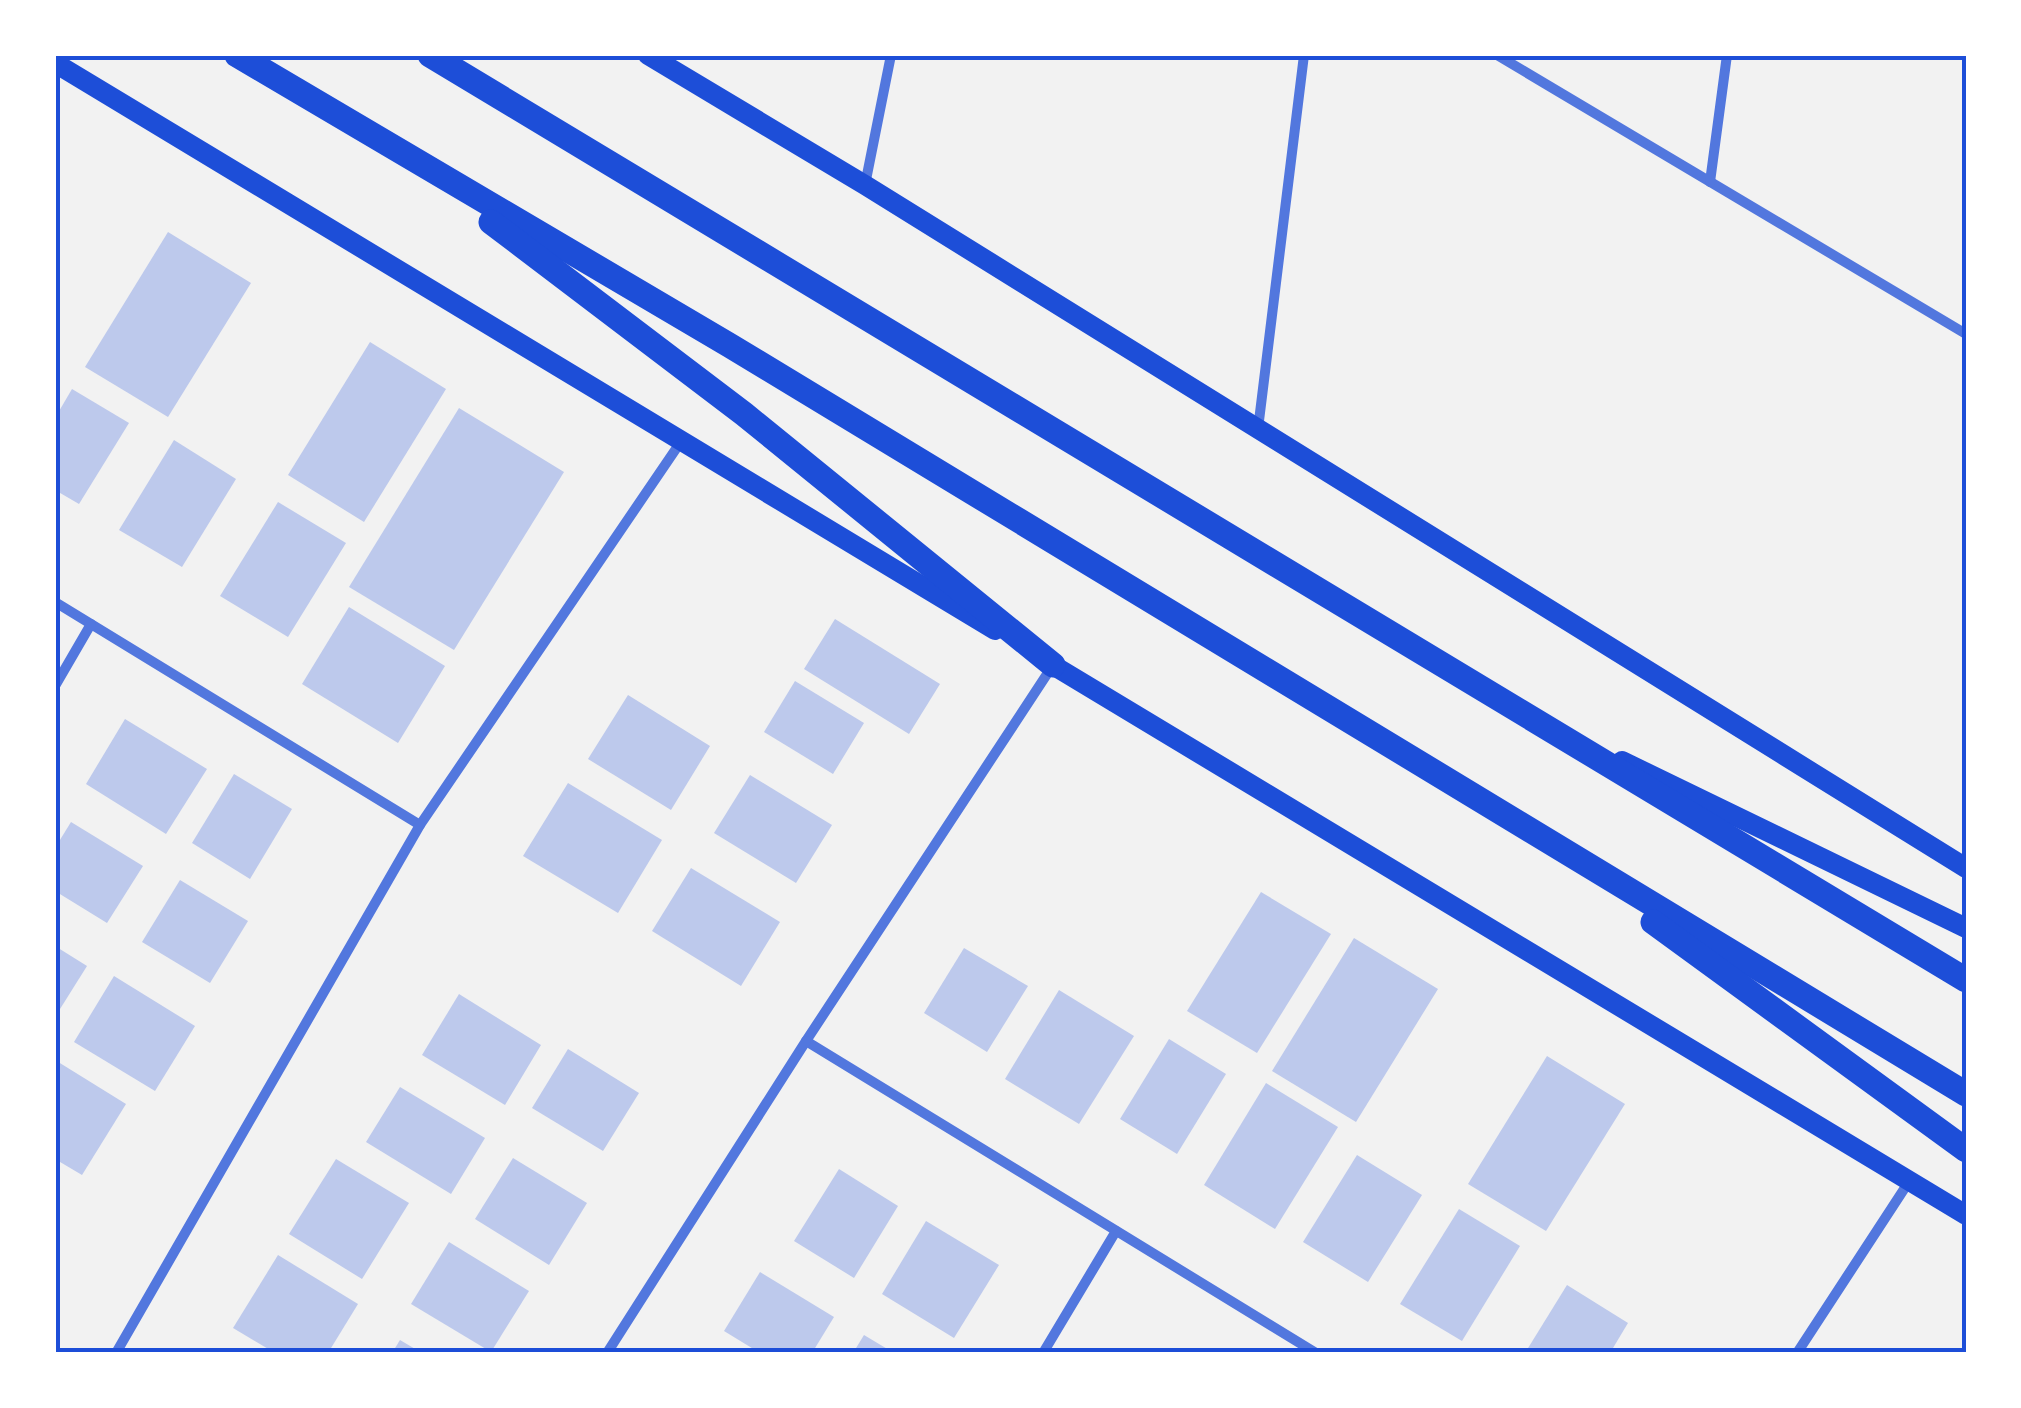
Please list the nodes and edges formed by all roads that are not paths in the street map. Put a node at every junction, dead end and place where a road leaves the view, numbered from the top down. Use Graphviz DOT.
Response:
graph roads {
  1 [pos="238,55"];
  2 [pos="430,55"];
  3 [pos="648,55"];
  4 [pos="891,55"];
  5 [pos="1304,55"];
  6 [pos="1497,55"];
  7 [pos="1727,55"];
  8 [pos="55,63"];
  9 [pos="404,155"];
  10 [pos="1710,182"];
  11 [pos="865,185"];
  12 [pos="1966,334"];
  13 [pos="1258,429"];
  14 [pos="683,440"];
  15 [pos="55,602"];
  16 [pos="91,624"];
  17 [pos="1053,665"];
  18 [pos="55,686"];
  19 [pos="1524,713"];
  20 [pos="1515,822"];
  21 [pos="420,825"];
  22 [pos="1966,868"];
  23 [pos="1966,928"];
  24 [pos="1966,980"];
  25 [pos="806,1041"];
  26 [pos="1966,1094"];
  27 [pos="1966,1150"];
  28 [pos="1910,1180"];
  29 [pos="1966,1215"];
  30 [pos="1116,1231"];
  31 [pos="116,1353"];
  32 [pos="607,1353"];
  33 [pos="1043,1353"];
  34 [pos="1316,1353"];
  35 [pos="1797,1353"];
  1 -- 9 [label="main road"];
  2 -- 19 [label="main road"];
  3 -- 11 [label="main road"];
  4 -- 11 [label="street"];
  5 -- 13 [label="street"];
  6 -- 10 [label="street"];
  7 -- 10 [label="street"];
  8 -- 14 [label="main road"];
  9 -- 17 [label="main road"];
  9 -- 20 [label="main road"];
  10 -- 12 [label="street"];
  11 -- 13 [label="main road"];
  13 -- 22 [label="main road"];
  14 -- 17 [label="main road"];
  14 -- 21 [label="street"];
  15 -- 16 [label="street"];
  16 -- 18 [label="street"];
  16 -- 21 [label="street"];
  17 -- 25 [label="street"];
  17 -- 28 [label="main road"];
  19 -- 23 [label="main road"];
  19 -- 24 [label="main road"];
  20 -- 26 [label="main road"];
  20 -- 27 [label="main road"];
  21 -- 31 [label="street"];
  25 -- 30 [label="street"];
  25 -- 32 [label="street"];
  28 -- 29 [label="main road"];
  28 -- 35 [label="street"];
  30 -- 33 [label="street"];
  30 -- 34 [label="street"];
}
